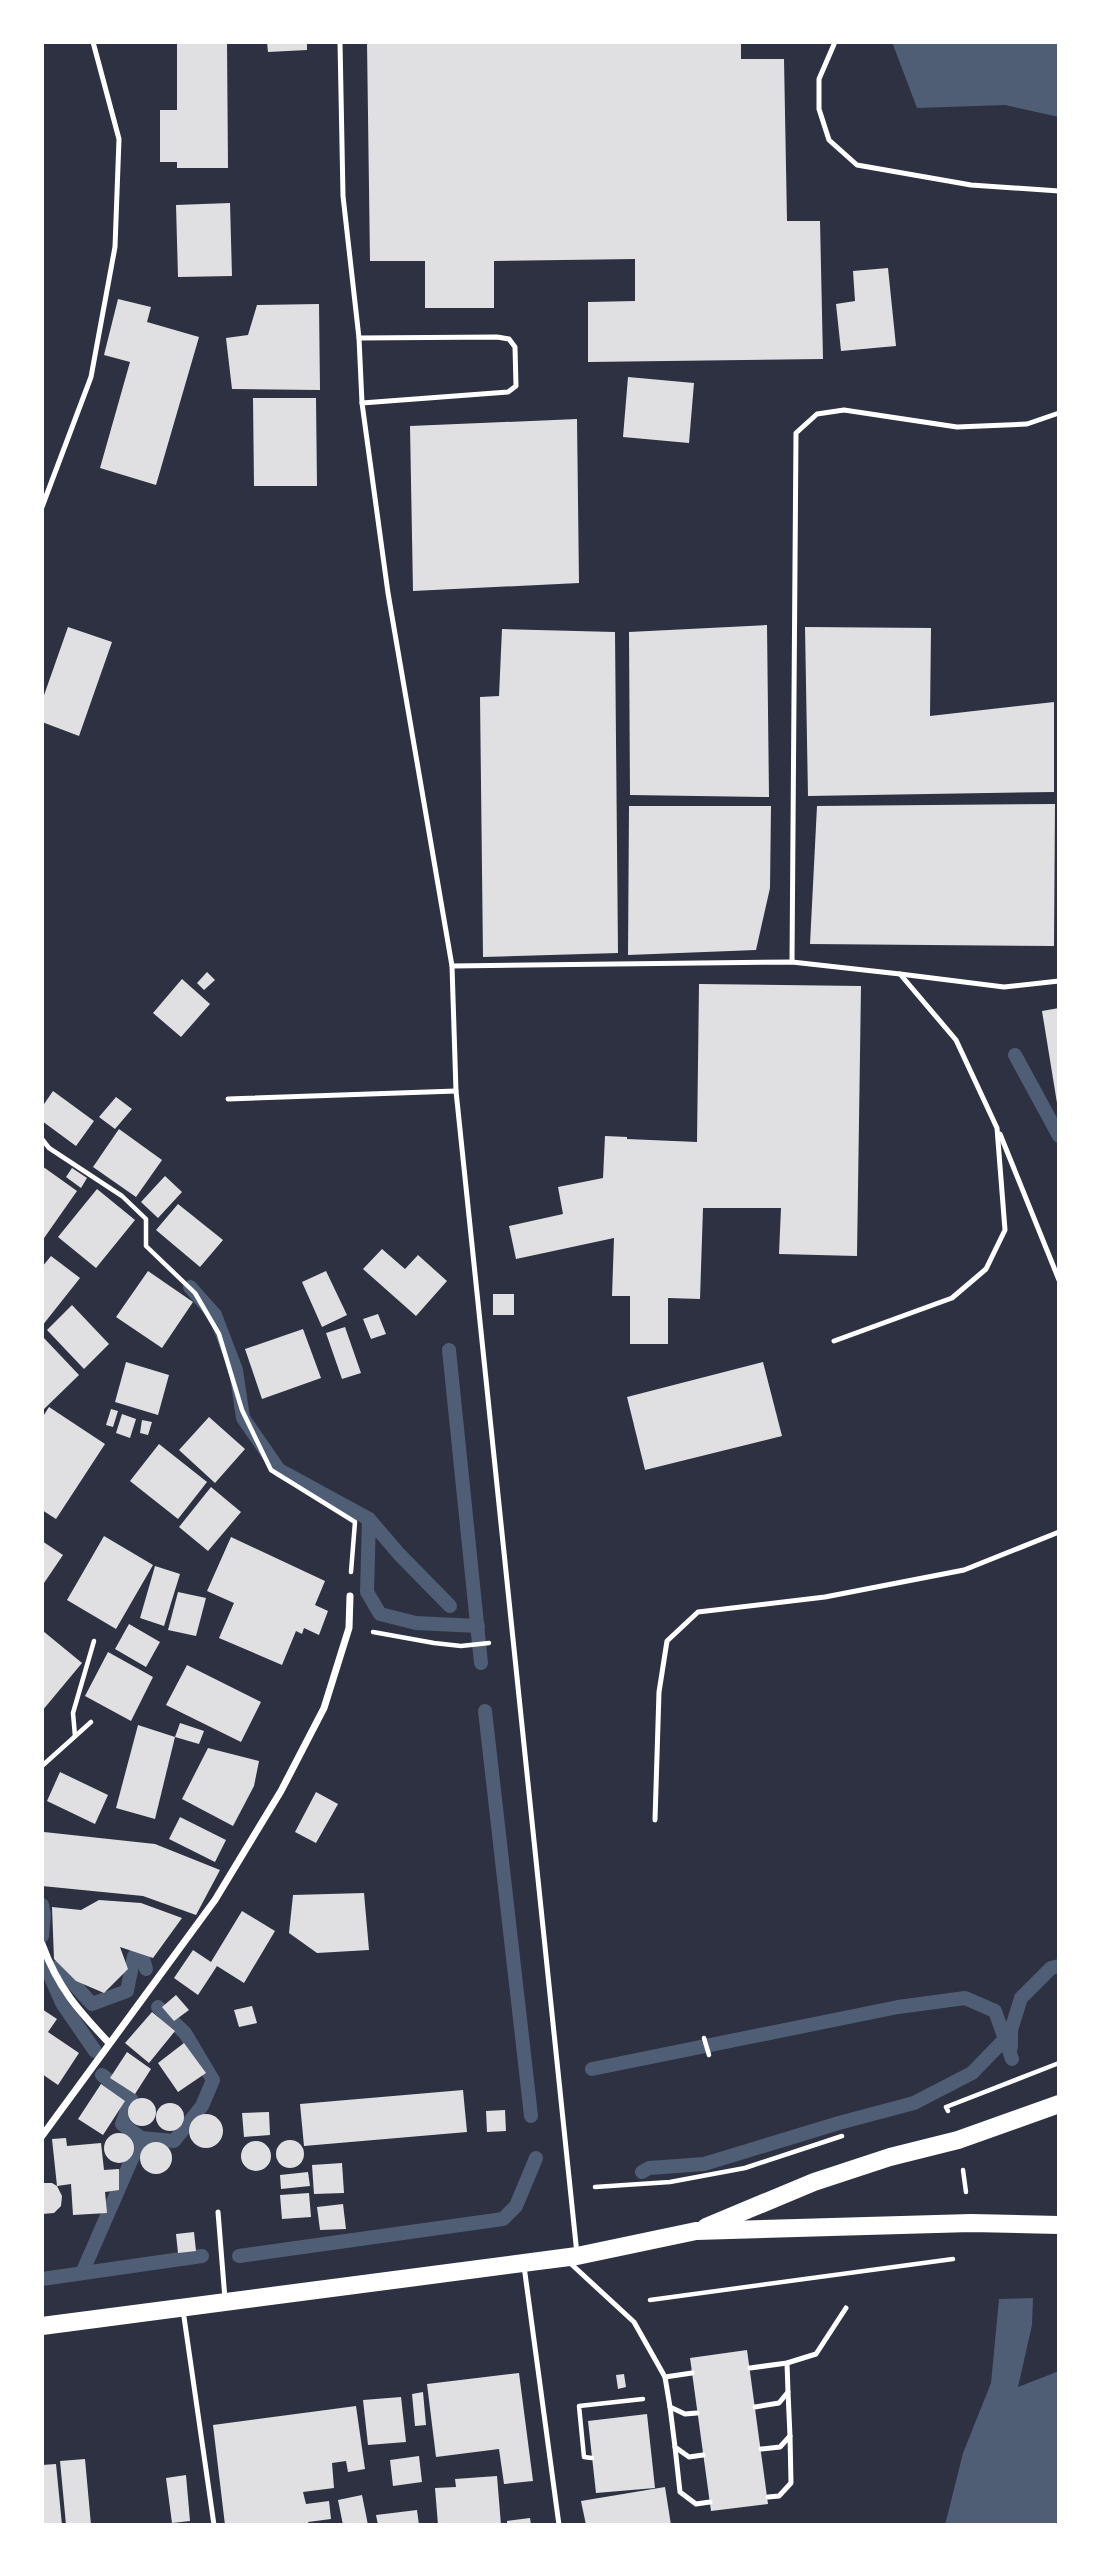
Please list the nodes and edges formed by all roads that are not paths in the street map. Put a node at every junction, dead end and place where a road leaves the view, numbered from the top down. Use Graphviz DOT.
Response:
graph roads {
  1 [pos="93,42"];
  2 [pos="340,42"];
  3 [pos="835,42"];
  4 [pos="1059,191"];
  5 [pos="359,338"];
  6 [pos="362,403"];
  7 [pos="1059,413"];
  8 [pos="42,508"];
  9 [pos="792,962"];
  10 [pos="452,966"];
  11 [pos="900,974"];
  12 [pos="1059,981"];
  13 [pos="456,1090"];
  14 [pos="228,1099"];
  15 [pos="997,1128"];
  16 [pos="1059,1280"];
  17 [pos="834,1341"];
  18 [pos="1059,1532"];
  19 [pos="350,1596"];
  20 [pos="655,1820"];
  21 [pos="42,1944"];
  22 [pos="109,2043"];
  23 [pos="1059,2104"];
  24 [pos="42,2136"];
  25 [pos="218,2212"];
  26 [pos="1059,2225"];
  27 [pos="696,2231"];
  28 [pos="570,2257"];
  29 [pos="523,2263"];
  30 [pos="225,2302"];
  31 [pos="183,2307"];
  32 [pos="846,2308"];
  33 [pos="42,2326"];
  34 [pos="787,2364"];
  35 [pos="750,2368"];
  36 [pos="692,2373"];
  37 [pos="665,2377"];
  38 [pos="788,2392"];
  39 [pos="670,2407"];
  40 [pos="755,2407"];
  41 [pos="697,2413"];
  42 [pos="790,2436"];
  43 [pos="675,2447"];
  44 [pos="761,2449"];
  45 [pos="704,2455"];
  46 [pos="768,2497"];
  47 [pos="710,2502"];
  48 [pos="214,2525"];
  49 [pos="559,2525"];
  1 -- 8 [label="lane"];
  2 -- 5 [label="lane"];
  3 -- 4 [label="lane"];
  5 -- 6 [label="lane"];
  5 -- 6 [label="lane"];
  6 -- 10 [label="lane"];
  7 -- 9 [label="lane"];
  9 -- 10 [label="lane"];
  9 -- 11 [label="lane"];
  10 -- 13 [label="lane"];
  11 -- 12 [label="lane"];
  11 -- 15 [label="lane"];
  13 -- 14 [label="lane"];
  13 -- 28 [label="lane"];
  15 -- 16 [label="lane"];
  15 -- 17 [label="lane"];
  18 -- 20 [label="lane"];
  19 -- 22 [label="street"];
  21 -- 22 [label="street"];
  22 -- 24 [label="street"];
  23 -- 27 [label="main road"];
  25 -- 30 [label="lane"];
  26 -- 27 [label="main road"];
  27 -- 28 [label="main road"];
  28 -- 29 [label="main road"];
  28 -- 37 [label="lane"];
  29 -- 30 [label="main road"];
  29 -- 49 [label="lane"];
  30 -- 31 [label="main road"];
  31 -- 33 [label="main road"];
  31 -- 48 [label="lane"];
  32 -- 34 [label="lane"];
  34 -- 35 [label="lane"];
  34 -- 38 [label="lane"];
  36 -- 37 [label="lane"];
  37 -- 39 [label="lane"];
  38 -- 40 [label="lane"];
  38 -- 42 [label="lane"];
  39 -- 41 [label="lane"];
  39 -- 43 [label="lane"];
  42 -- 44 [label="lane"];
  42 -- 46 [label="lane"];
  43 -- 45 [label="lane"];
  43 -- 47 [label="lane"];
}
